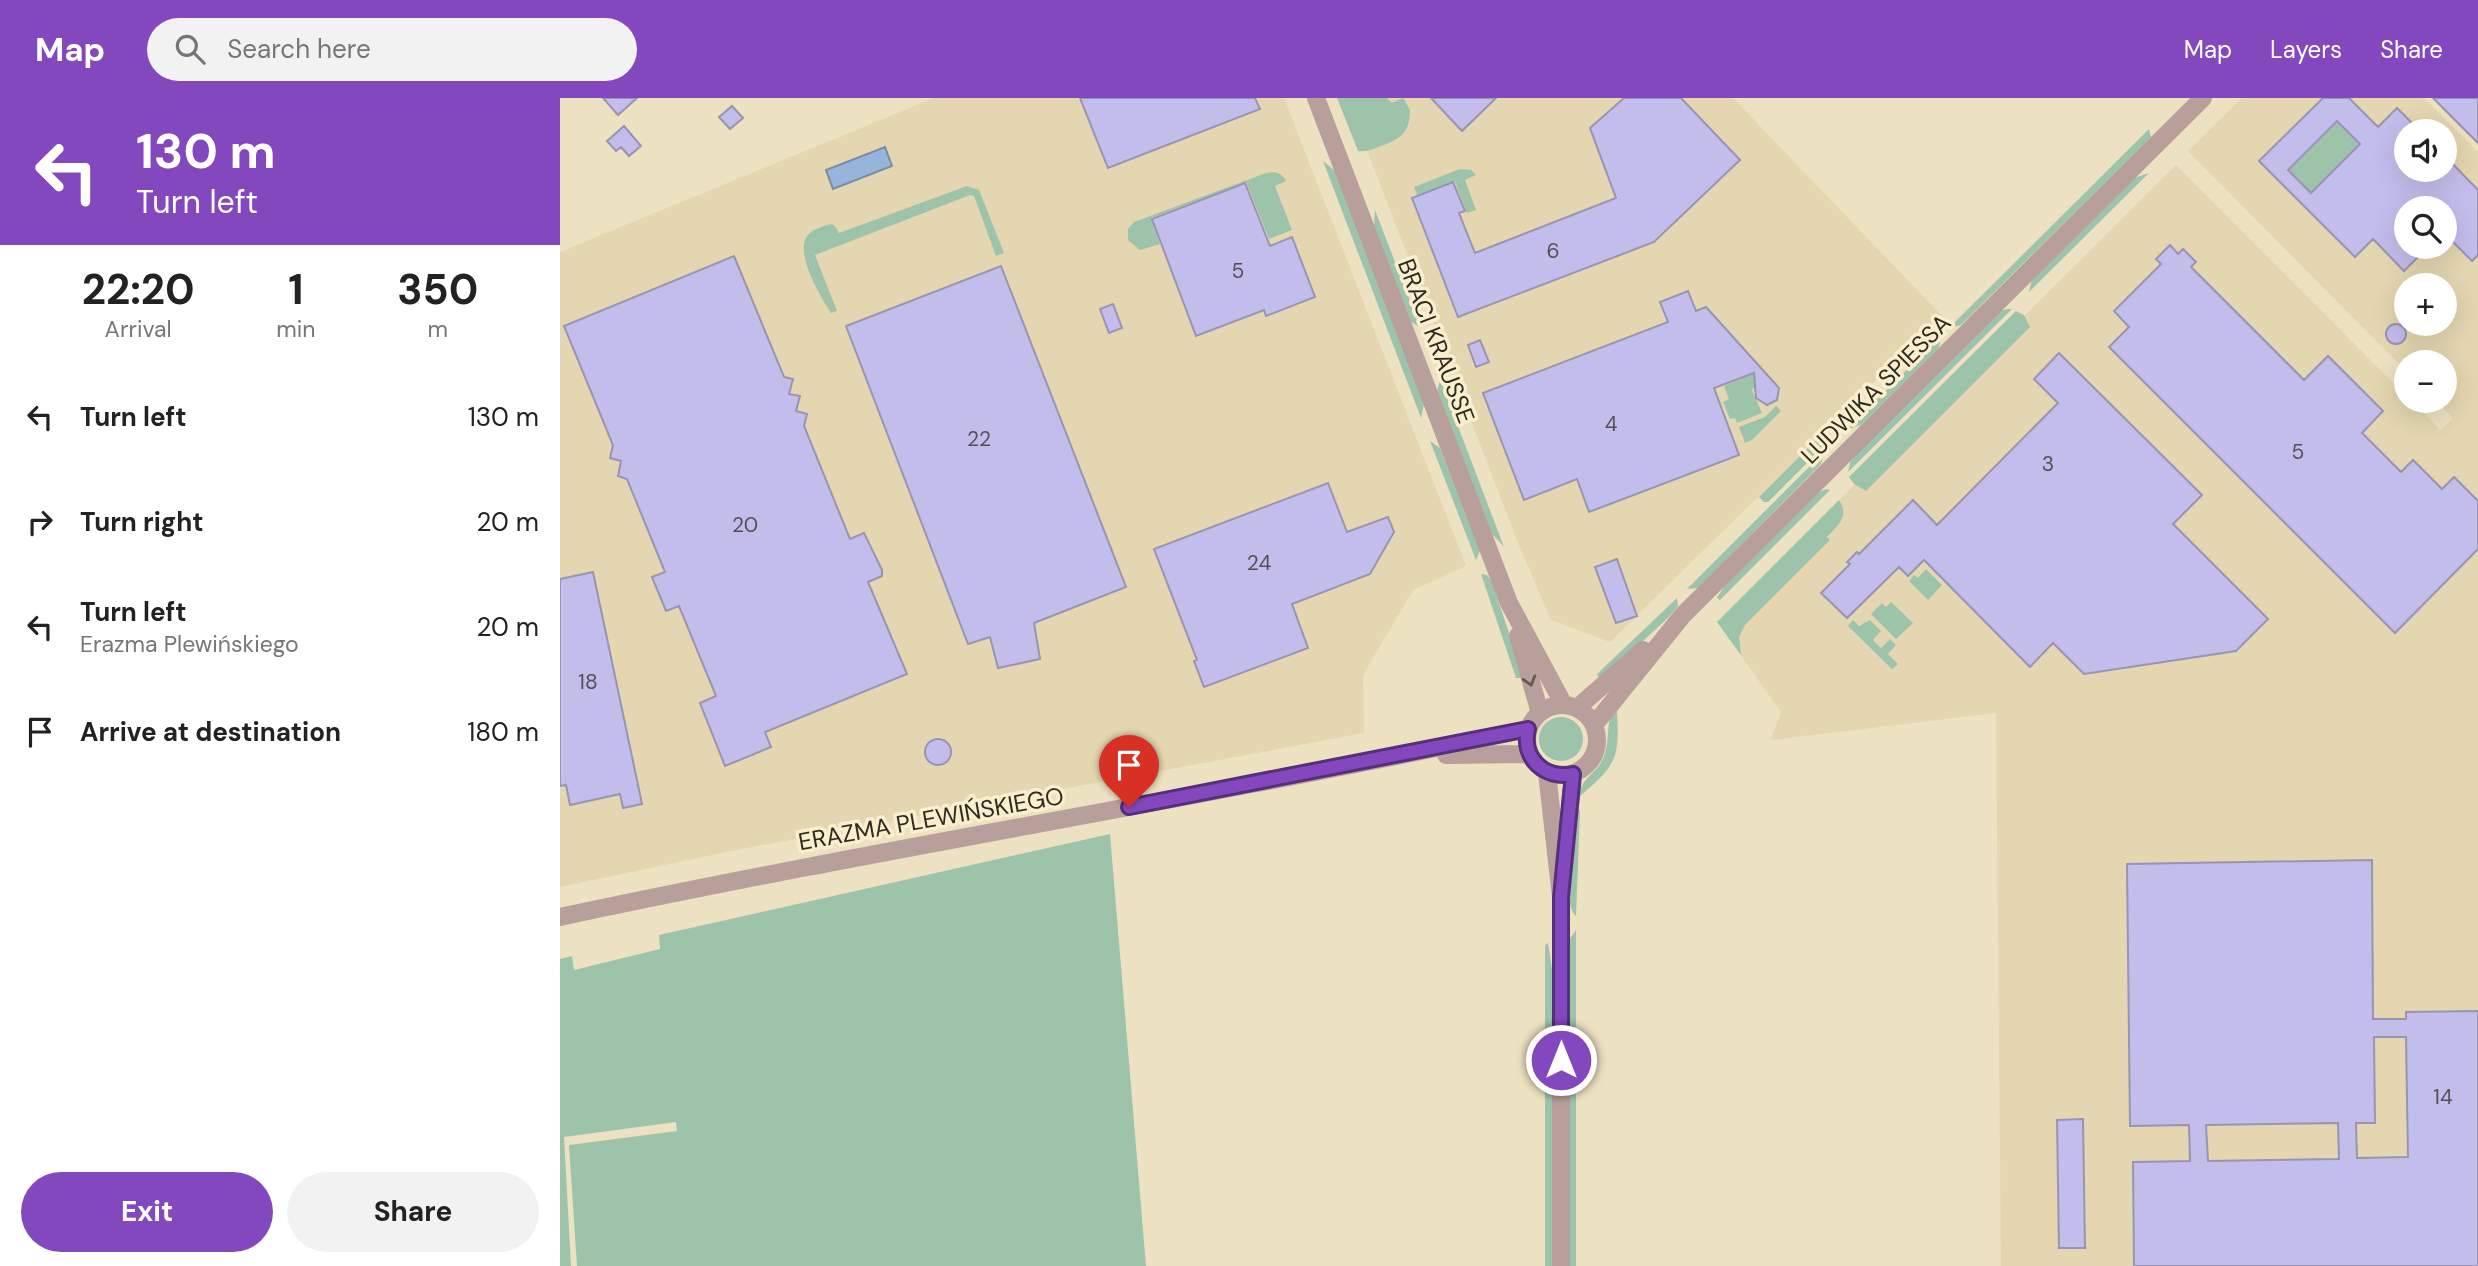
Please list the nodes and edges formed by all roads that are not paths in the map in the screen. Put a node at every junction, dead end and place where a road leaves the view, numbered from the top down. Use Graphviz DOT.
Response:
graph roads {
  1 [pos="1316,98"];
  2 [pos="2203,98"];
  3 [pos="1509,603"];
  4 [pos="1682,615"];
  5 [pos="1571,706"];
  6 [pos="1540,713"];
  7 [pos="1594,725"];
  8 [pos="1528,729"];
  9 [pos="1530,754"];
  10 [pos="1394,757"];
  11 [pos="1547,773"];
  12 [pos="1573,774"];
  13 [pos="1561,897"];
  14 [pos="560,918"];
  15 [pos="1560,1266"];
  1 -- 3 [label="street, BRACI KRAUSSE"];
  2 -- 4 [label="street, LUDWIKA SPIESSA"];
  3 -- 5 [label="street, BRACI KRAUSSE"];
  3 -- 6 [label="street, BRACI KRAUSSE, one-way"];
  4 -- 5 [label="street"];
  4 -- 7 [label="street, LUDWIKA SPIESSA"];
  5 -- 6 [label="street"];
  5 -- 7 [label="street"];
  6 -- 8 [label="street"];
  7 -- 12 [label="street"];
  8 -- 9 [label="street"];
  8 -- 10 [label="street, ERAZMA PLEWIŃSKIEGO"];
  9 -- 10 [label="street, ERAZMA PLEWIŃSKIEGO"];
  9 -- 11 [label="street"];
  10 -- 14 [label="street, ERAZMA PLEWIŃSKIEGO"];
  11 -- 12 [label="street"];
  11 -- 13 [label="street"];
  12 -- 13 [label="street"];
  13 -- 15 [label="street"];
}
